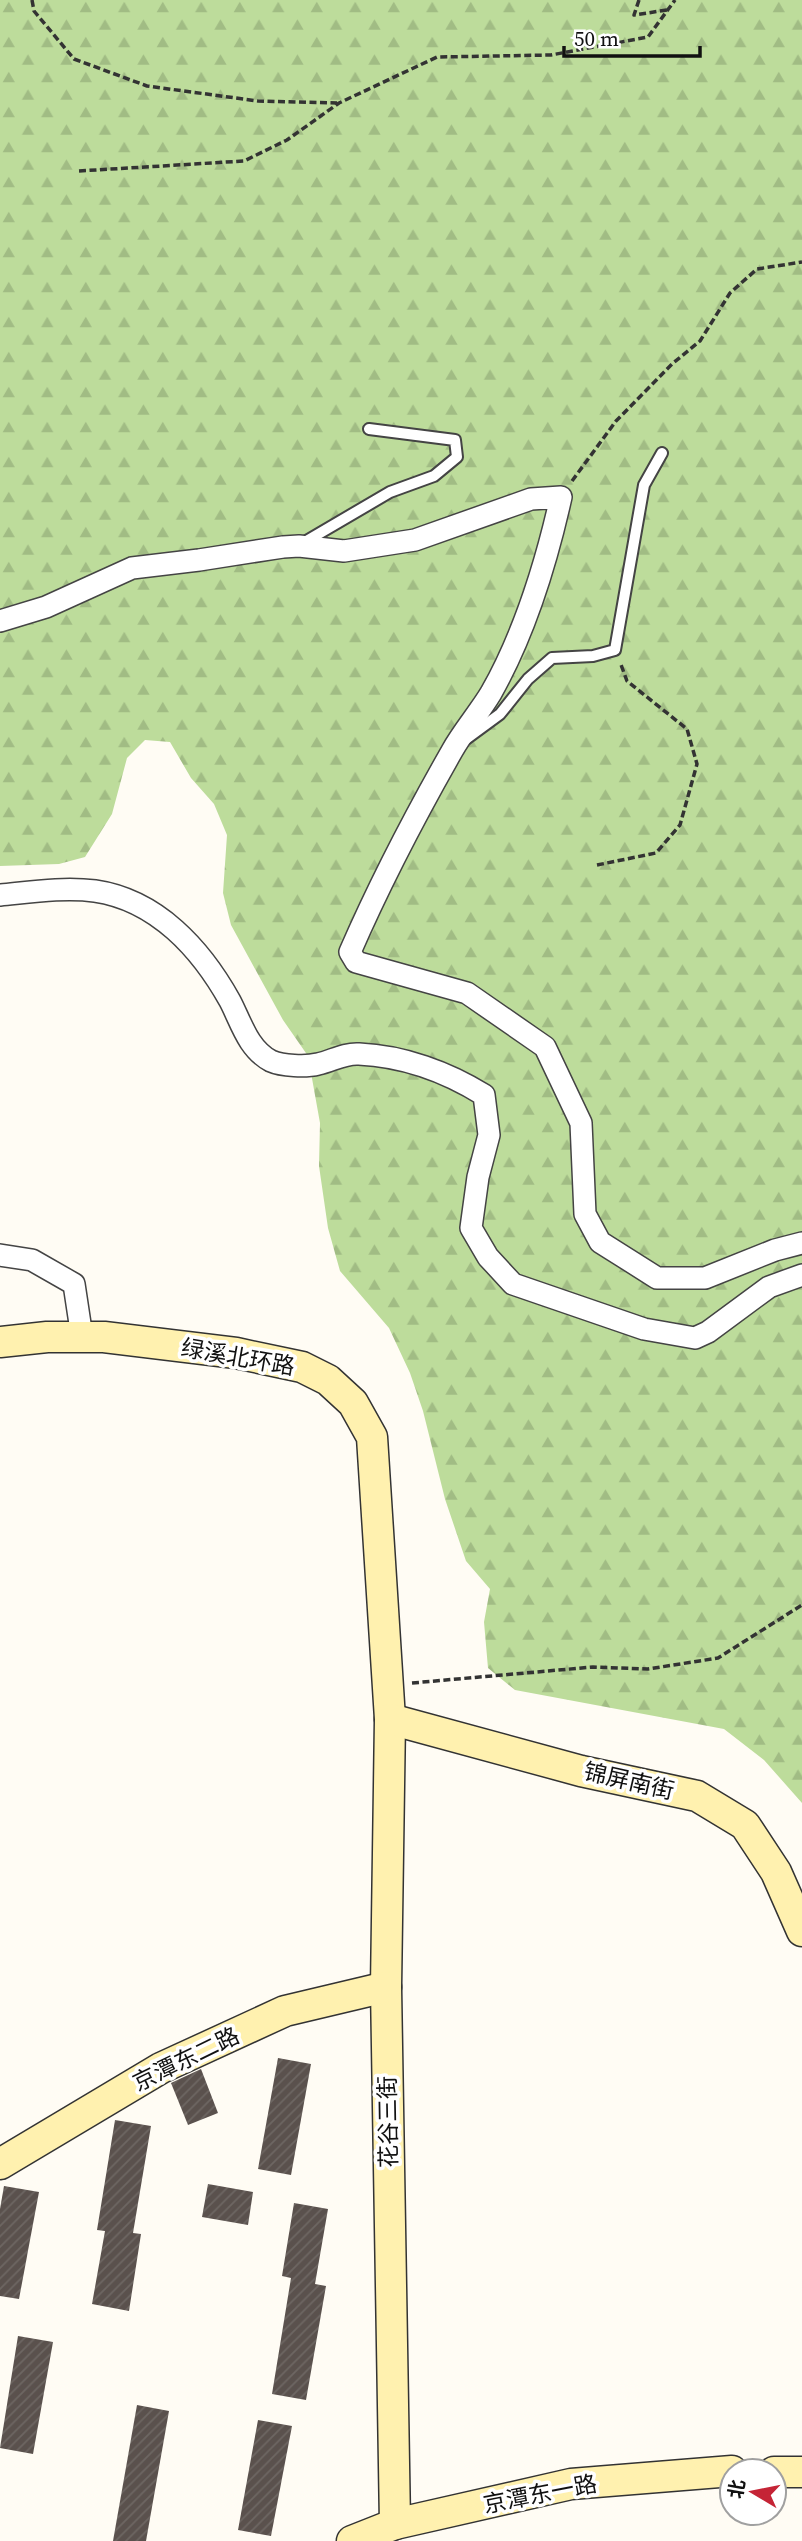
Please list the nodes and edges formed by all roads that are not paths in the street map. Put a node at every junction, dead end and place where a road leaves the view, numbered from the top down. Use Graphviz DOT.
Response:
graph roads {
  1 [pos="369,429"];
  2 [pos="662,453"];
  3 [pos="298,547"];
  4 [pos="0,621"];
  5 [pos="453,749"];
  6 [pos="0,895"];
  7 [pos="802,1243"];
  8 [pos="0,1255"];
  9 [pos="802,1275"];
  10 [pos="82,1337"];
  11 [pos="0,1342"];
  12 [pos="390,1719"];
  13 [pos="802,1931"];
  14 [pos="386,1987"];
  15 [pos="0,2164"];
  16 [pos="718,2472"];
  17 [pos="395,2524"];
  18 [pos="352,2541"];
  1 -- 3 [label="lane"];
  2 -- 5 [label="lane"];
  3 -- 4 [label="street"];
  3 -- 5 [label="street"];
  5 -- 7 [label="street"];
  6 -- 9 [label="street"];
  8 -- 10 [label="street"];
  10 -- 11 [label="street, 绿溪北环路"];
  10 -- 12 [label="street, 绿溪北环路"];
  12 -- 13 [label="street, 锦屏南街"];
  12 -- 14 [label="street, 花谷三街"];
  14 -- 15 [label="street, 京潭东二路"];
  14 -- 17 [label="street, 花谷三街"];
  16 -- 17 [label="street, 京潭东一路"];
  17 -- 18 [label="street, 京潭东一路"];
}
